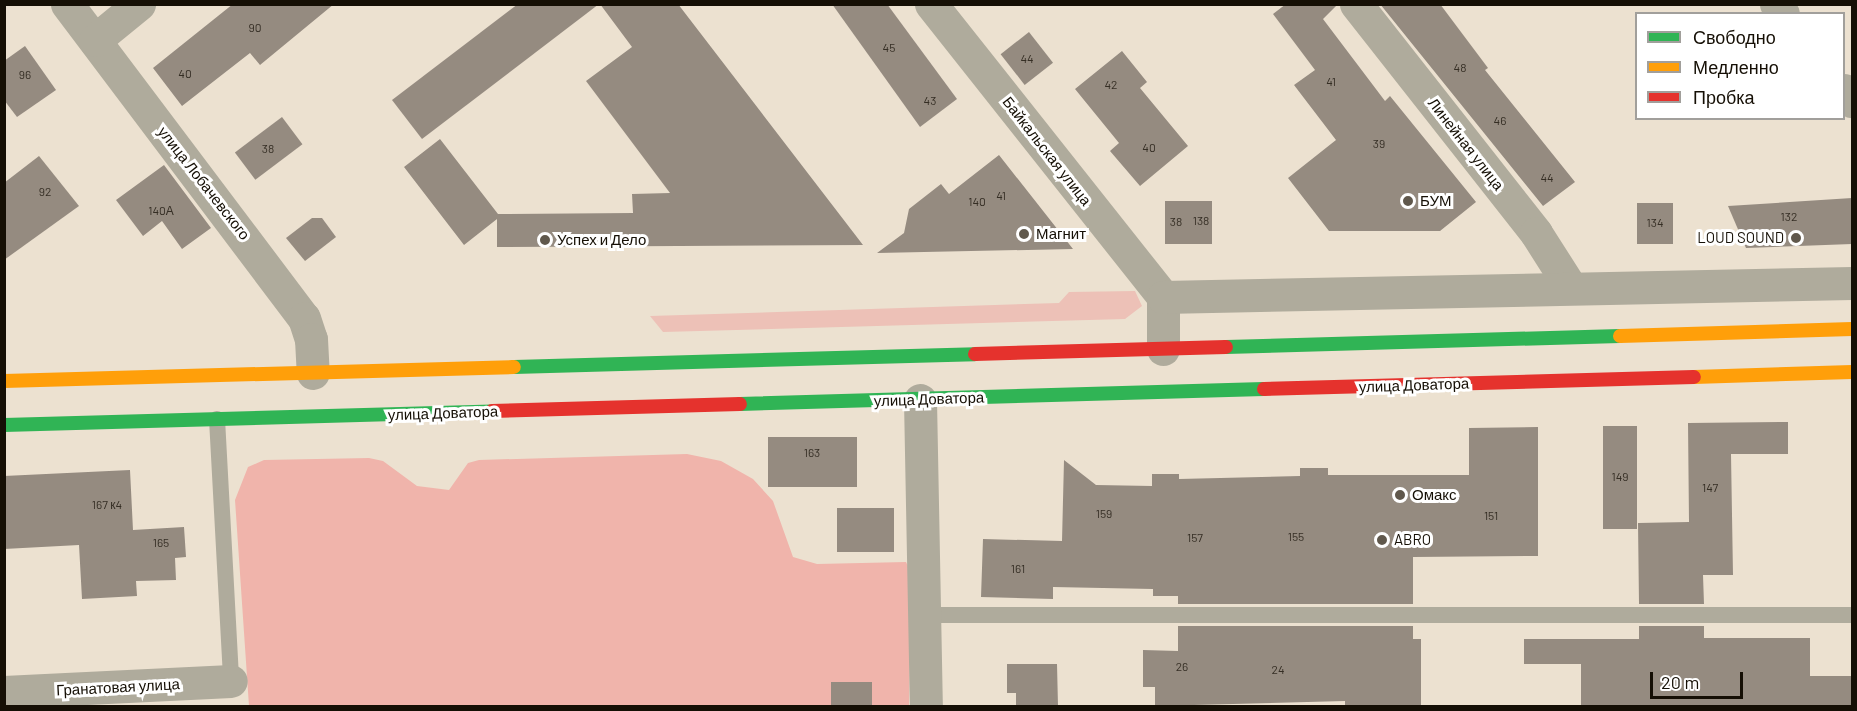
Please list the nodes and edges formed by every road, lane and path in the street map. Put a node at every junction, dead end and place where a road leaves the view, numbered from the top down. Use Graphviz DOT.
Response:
graph roads {
  1 [pos="67,4"];
  2 [pos="140,4"];
  3 [pos="931,4"];
  4 [pos="1356,4"];
  5 [pos="95,40"];
  6 [pos="1852,284"];
  7 [pos="1571,288"];
  8 [pos="1162,297"];
  9 [pos="1852,329"];
  10 [pos="1163,349"];
  11 [pos="1852,372"];
  12 [pos="313,374"];
  13 [pos="4,381"];
  14 [pos="920,400"];
  15 [pos="217,420"];
  16 [pos="4,425"];
  17 [pos="924,615"];
  18 [pos="1852,615"];
  19 [pos="231,681"];
  20 [pos="4,692"];
  21 [pos="926,706"];
  1 -- 5 [label="street, улица Лобачевского"];
  2 -- 5 [label="street"];
  3 -- 8 [label="street, Байкальская улица"];
  4 -- 7 [label="street, Линейная улица"];
  5 -- 12 [label="street, улица Лобачевского"];
  6 -- 7 [label="street"];
  7 -- 8 [label="street"];
  8 -- 10 [label="street"];
  9 -- 10 [label="main road"];
  10 -- 12 [label="main road"];
  11 -- 14 [label="main road, улица Доватора"];
  12 -- 13 [label="main road"];
  14 -- 15 [label="main road, улица Доватора"];
  14 -- 17 [label="street"];
  15 -- 16 [label="main road, улица Доватора"];
  15 -- 19 [label="lane"];
  17 -- 18 [label="lane"];
  17 -- 21 [label="street"];
  19 -- 20 [label="street, Гранатовая улица"];
}
